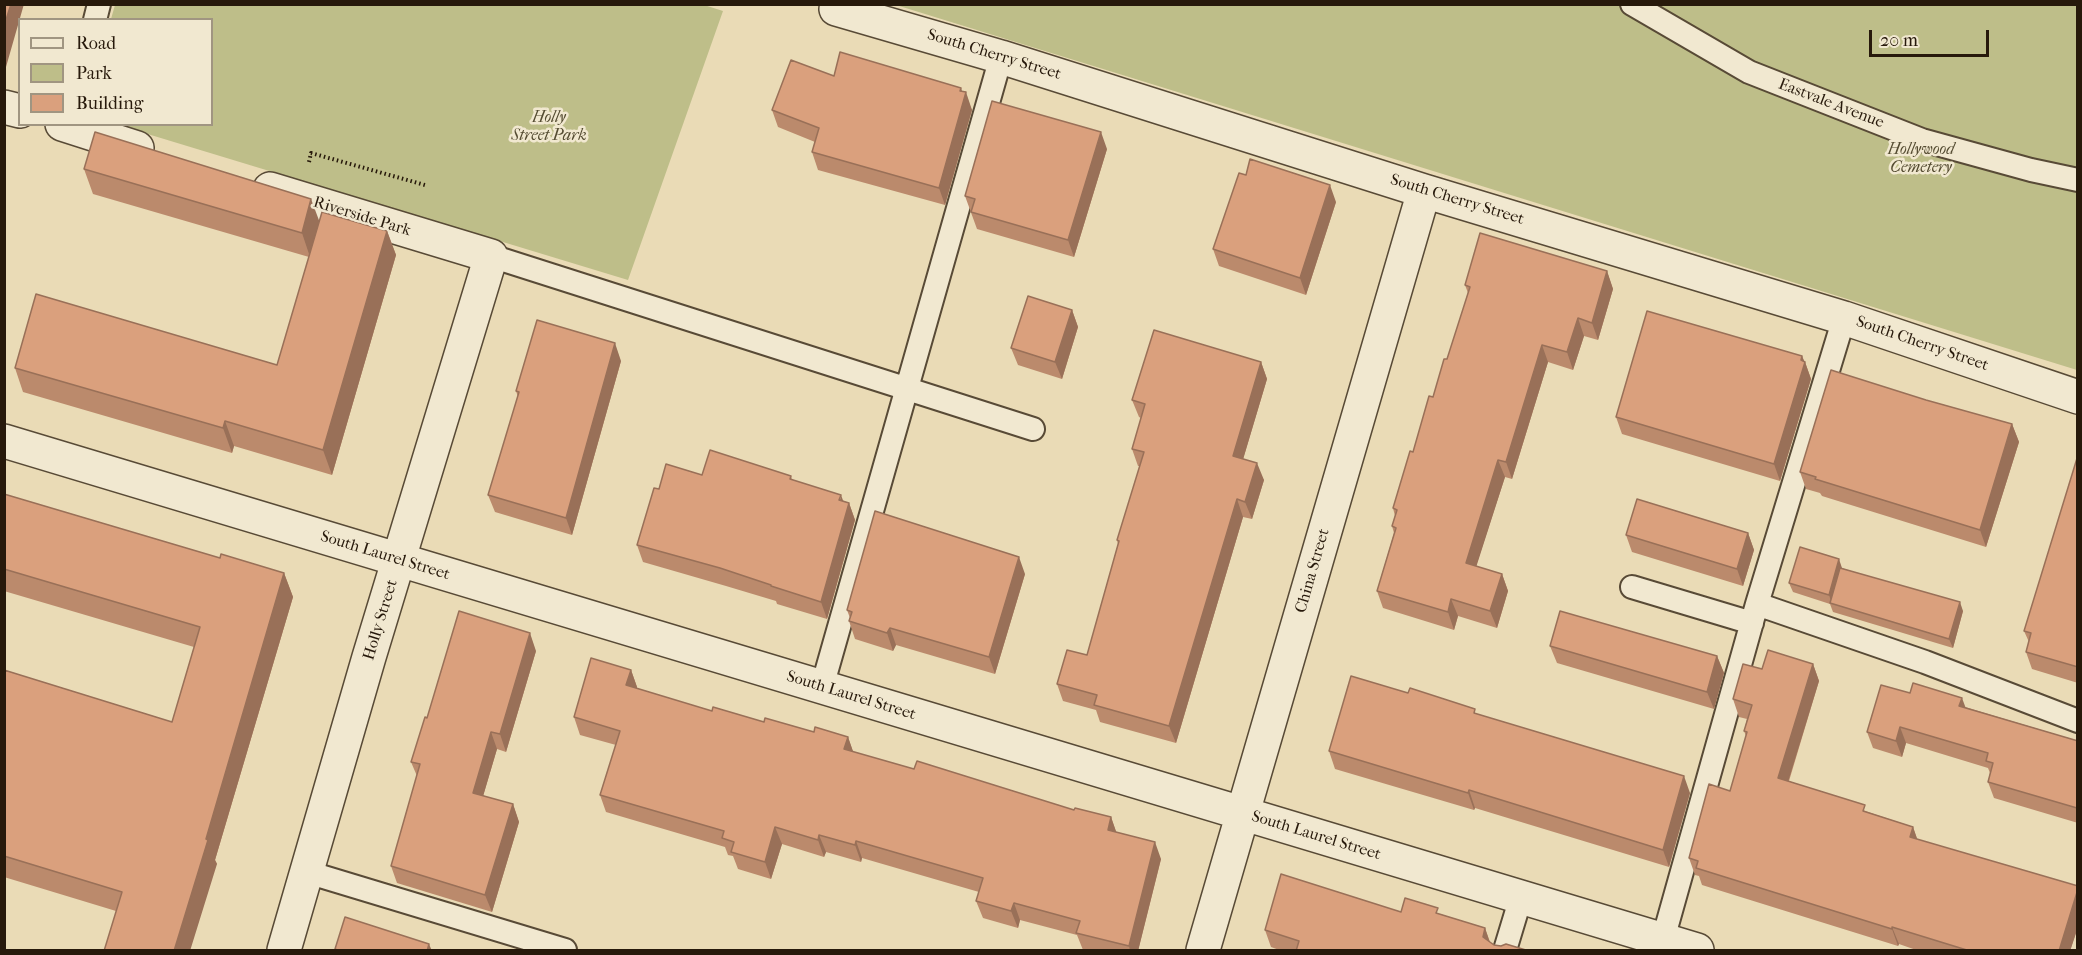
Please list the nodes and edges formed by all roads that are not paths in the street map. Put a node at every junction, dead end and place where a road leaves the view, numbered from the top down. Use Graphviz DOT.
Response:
graph roads {
  1 [pos="1632,4"];
  2 [pos="836,9"];
  3 [pos="1001,57"];
  4 [pos="66,126"];
  5 [pos="165,156"];
  6 [pos="243,180"];
  7 [pos="2078,180"];
  8 [pos="1424,191"];
  9 [pos="490,256"];
  10 [pos="1844,318"];
  11 [pos="908,390"];
  12 [pos="2078,397"];
  13 [pos="1033,429"];
  14 [pos="4,441"];
  15 [pos="399,560"];
  16 [pos="1632,587"];
  17 [pos="1755,614"];
  18 [pos="822,687"];
  19 [pos="2078,721"];
  20 [pos="1243,814"];
  21 [pos="307,872"];
  22 [pos="1521,897"];
  23 [pos="1662,945"];
  24 [pos="284,951"];
  25 [pos="565,951"];
  26 [pos="1203,951"];
  27 [pos="1505,951"];
  28 [pos="1697,951"];
  1 -- 7 [label="lane, Eastvale Avenue"];
  2 -- 3 [label="street, South Cherry Street"];
  3 -- 8 [label="street, South Cherry Street"];
  3 -- 11 [label="lane"];
  4 -- 5 [label="street"];
  6 -- 9 [label="street, Riverside Park"];
  8 -- 10 [label="street, South Cherry Street"];
  8 -- 20 [label="street, China Street"];
  9 -- 11 [label="lane"];
  9 -- 15 [label="street, Holly Street"];
  10 -- 12 [label="street, South Cherry Street"];
  10 -- 17 [label="lane"];
  11 -- 13 [label="lane"];
  11 -- 18 [label="lane"];
  14 -- 15 [label="street, South Laurel Street"];
  15 -- 18 [label="street, South Laurel Street"];
  15 -- 21 [label="street, Holly Street"];
  16 -- 17 [label="lane"];
  17 -- 19 [label="lane"];
  17 -- 23 [label="lane"];
  18 -- 20 [label="street, South Laurel Street"];
  20 -- 22 [label="street, South Laurel Street"];
  20 -- 26 [label="street, China Street"];
  21 -- 24 [label="street, Holly Street"];
  21 -- 25 [label="lane"];
  22 -- 23 [label="street, South Laurel Street"];
  22 -- 27 [label="lane"];
  23 -- 28 [label="street, South Laurel Street"];
}
